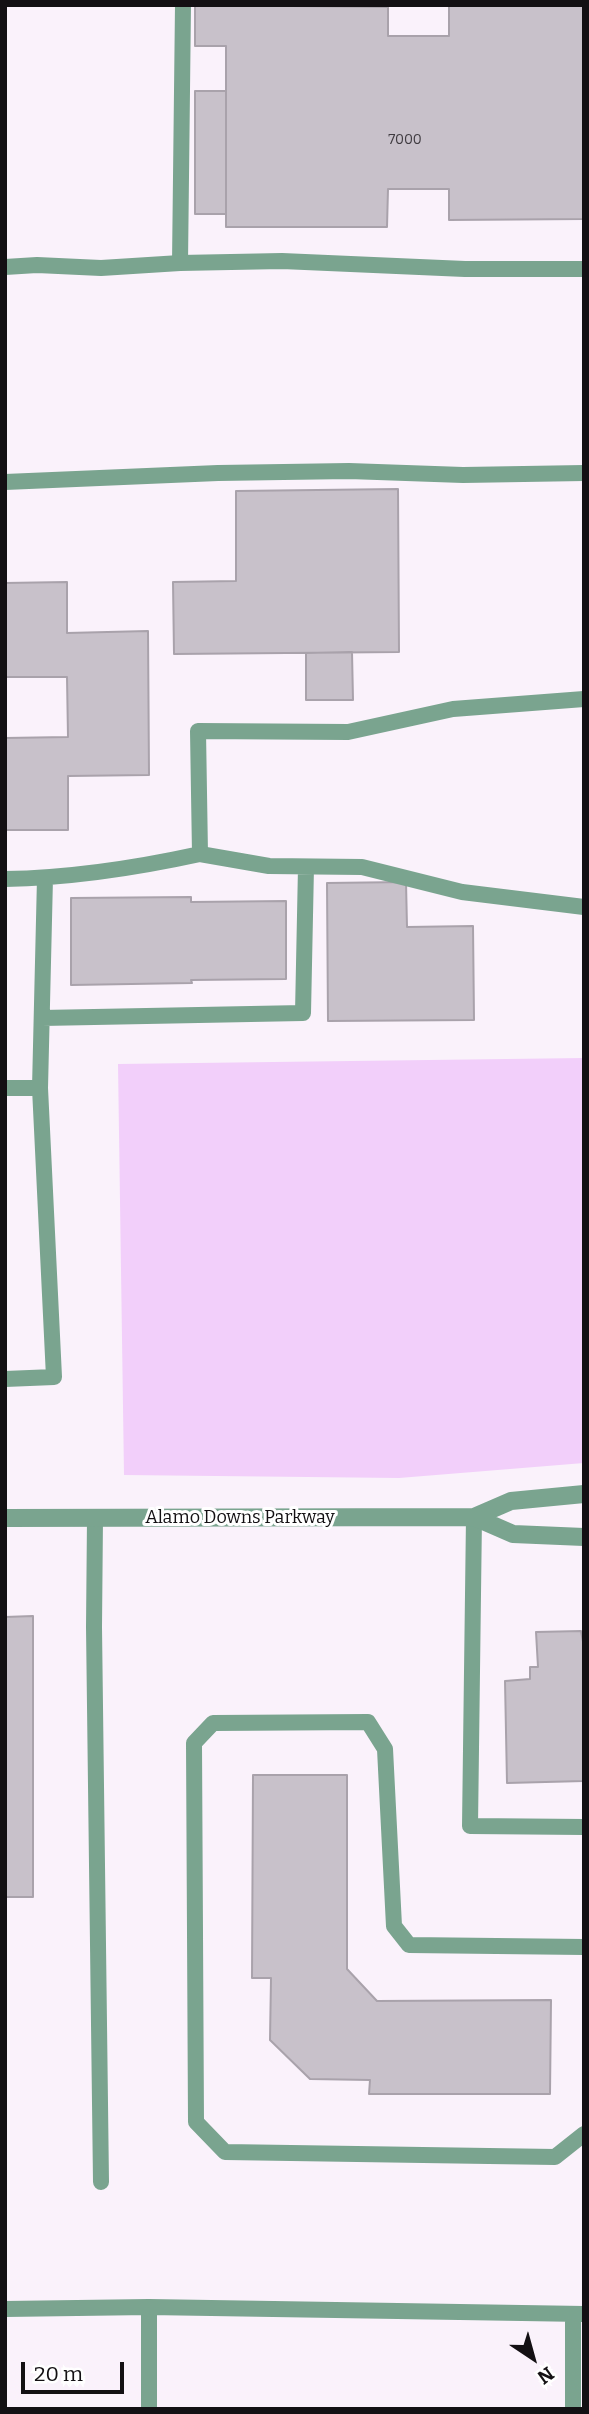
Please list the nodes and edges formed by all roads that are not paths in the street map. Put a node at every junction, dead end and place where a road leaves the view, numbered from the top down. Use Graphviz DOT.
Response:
graph roads {
  1 [pos="183,5"];
  2 [pos="180,263"];
  3 [pos="5,267"];
  4 [pos="584,269"];
  5 [pos="584,473"];
  6 [pos="5,482"];
  7 [pos="584,699"];
  8 [pos="200,853"];
  9 [pos="306,867"];
  10 [pos="45,878"];
  11 [pos="5,879"];
  12 [pos="584,907"];
  13 [pos="42,1018"];
  14 [pos="5,1088"];
  15 [pos="40,1088"];
  16 [pos="5,1379"];
  17 [pos="584,1494"];
  18 [pos="474,1517"];
  19 [pos="5,1518"];
  20 [pos="95,1518"];
  21 [pos="584,1537"];
  22 [pos="584,1828"];
  23 [pos="584,1947"];
  24 [pos="584,2134"];
  25 [pos="102,2182"];
  26 [pos="149,2307"];
  27 [pos="5,2309"];
  28 [pos="578,2315"];
  29 [pos="149,2409"];
  30 [pos="573,2409"];
  1 -- 2 [label="lane"];
  2 -- 3 [label="lane"];
  2 -- 4 [label="lane"];
  5 -- 6 [label="lane"];
  7 -- 8 [label="lane"];
  8 -- 9 [label="lane"];
  8 -- 10 [label="lane"];
  9 -- 12 [label="lane"];
  9 -- 13 [label="lane"];
  10 -- 11 [label="lane"];
  10 -- 13 [label="lane"];
  13 -- 15 [label="lane"];
  14 -- 15 [label="lane"];
  15 -- 16 [label="lane"];
  17 -- 18 [label="street, Alamo Downs Parkway"];
  18 -- 20 [label="street, Alamo Downs Parkway"];
  18 -- 21 [label="street, Alamo Downs Parkway"];
  18 -- 22 [label="lane"];
  19 -- 20 [label="street, Alamo Downs Parkway"];
  20 -- 25 [label="lane"];
  23 -- 24 [label="lane"];
  26 -- 27 [label="lane"];
  26 -- 28 [label="lane"];
  26 -- 29 [label="lane"];
  28 -- 30 [label="lane"];
}
